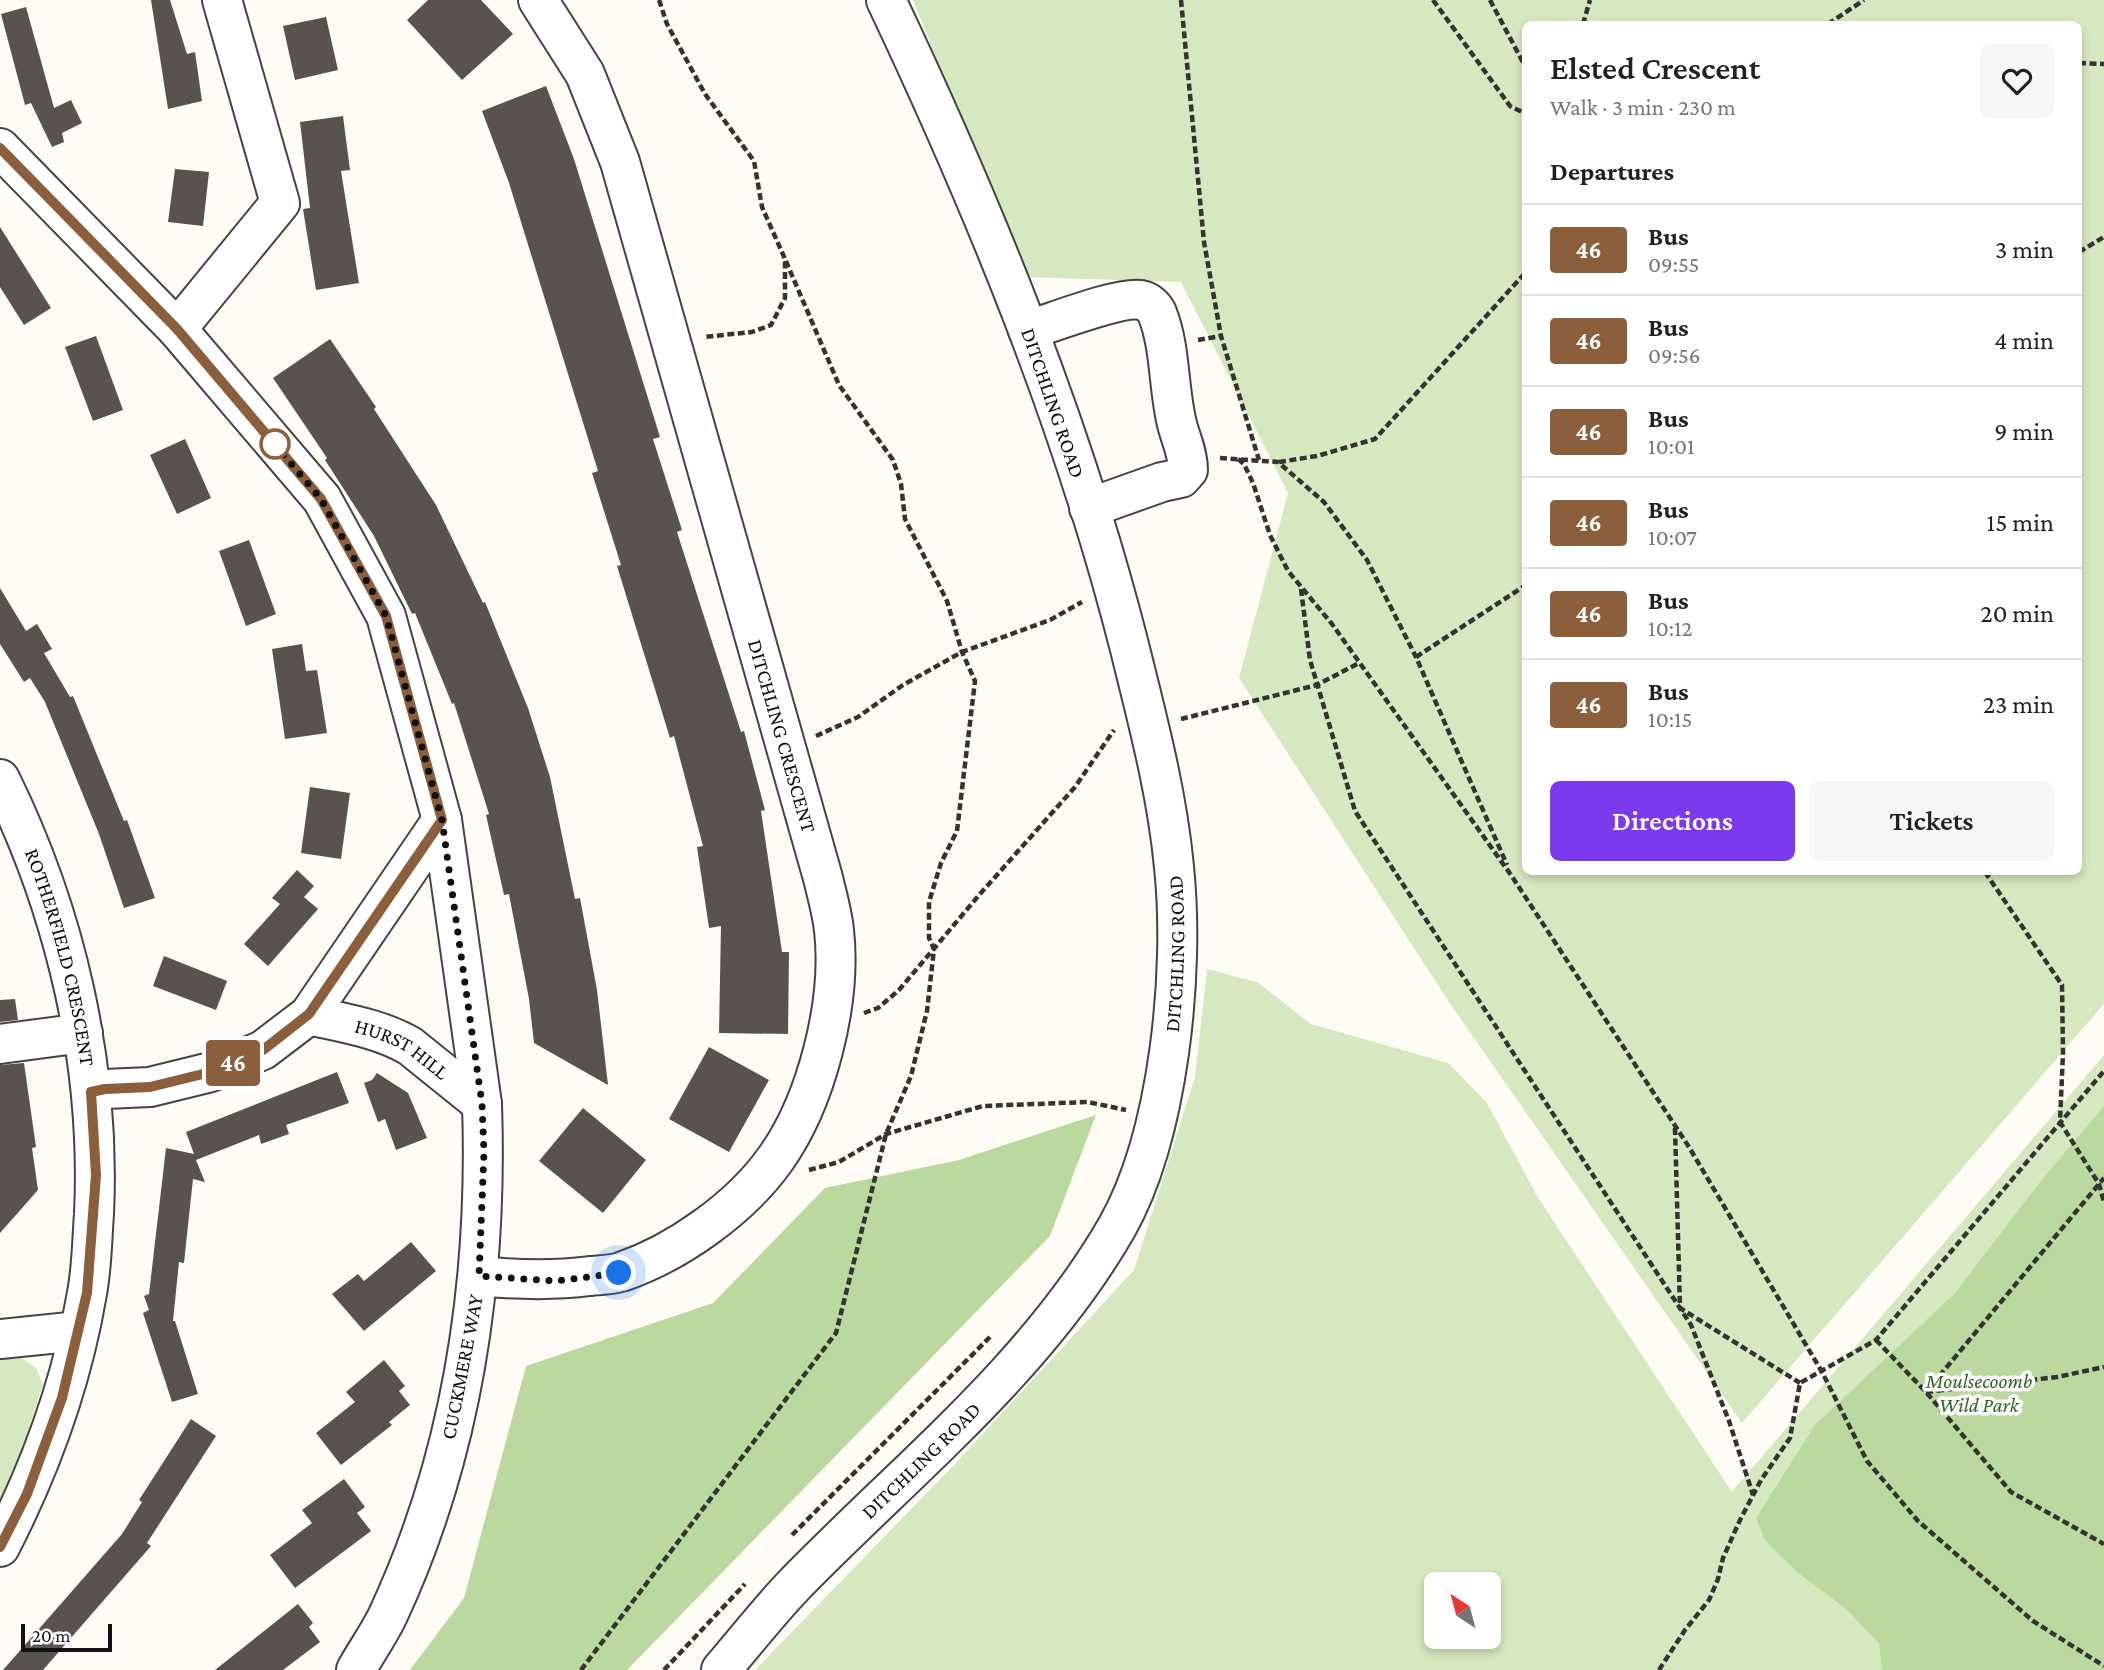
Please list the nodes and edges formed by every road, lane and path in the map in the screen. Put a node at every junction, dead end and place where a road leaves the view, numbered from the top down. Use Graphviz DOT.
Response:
graph roads {
  1 [pos="222,0"];
  2 [pos="538,0"];
  3 [pos="659,0"];
  4 [pos="886,0"];
  5 [pos="1181,0"];
  6 [pos="1433,0"];
  7 [pos="1490,0"];
  8 [pos="1590,0"];
  9 [pos="1864,0"];
  10 [pos="1584,21"];
  11 [pos="1832,21"];
  12 [pos="1522,60"];
  13 [pos="2082,63"];
  14 [pos="2104,64"];
  15 [pos="1522,112"];
  16 [pos="0,148"];
  17 [pos="2104,237"];
  18 [pos="2082,250"];
  19 [pos="785,259"];
  20 [pos="1522,276"];
  21 [pos="177,329"];
  22 [pos="1028,330"];
  23 [pos="671,334"];
  24 [pos="1188,458"];
  25 [pos="1238,459"];
  26 [pos="1259,460"];
  27 [pos="1278,462"];
  28 [pos="1089,508"];
  29 [pos="1300,586"];
  30 [pos="1522,588"];
  31 [pos="1080,590"];
  32 [pos="1083,602"];
  33 [pos="1086,614"];
  34 [pos="962,653"];
  35 [pos="1416,657"];
  36 [pos="1359,663"];
  37 [pos="1317,685"];
  38 [pos="1111,717"];
  39 [pos="1127,733"];
  40 [pos="784,745"];
  41 [pos="0,779"];
  42 [pos="442,820"];
  43 [pos="1511,875"];
  44 [pos="1987,875"];
  45 [pos="934,949"];
  46 [pos="309,1014"];
  47 [pos="832,1015"];
  48 [pos="83,1033"];
  49 [pos="0,1044"];
  50 [pos="2104,1071"];
  51 [pos="91,1092"];
  52 [pos="1129,1098"];
  53 [pos="482,1104"];
  54 [pos="1126,1110"];
  55 [pos="1136,1112"];
  56 [pos="1125,1120"];
  57 [pos="2060,1122"];
  58 [pos="1675,1125"];
  59 [pos="886,1134"];
  60 [pos="774,1161"];
  61 [pos="2104,1178"];
  62 [pos="2099,1184"];
  63 [pos="2104,1202"];
  64 [pos="479,1276"];
  65 [pos="1680,1308"];
  66 [pos="79,1331"];
  67 [pos="995,1331"];
  68 [pos="0,1339"];
  69 [pos="1876,1339"];
  70 [pos="2104,1367"];
  71 [pos="1822,1372"];
  72 [pos="1800,1383"];
  73 [pos="1926,1392"];
  74 [pos="1753,1495"];
  75 [pos="789,1537"];
  76 [pos="2104,1544"];
  77 [pos="0,1547"];
  78 [pos="752,1576"];
  79 [pos="2104,1666"];
  80 [pos="356,1670"];
  81 [pos="581,1670"];
  82 [pos="664,1670"];
  83 [pos="722,1670"];
  84 [pos="1659,1670"];
  1 -- 21 [label="street"];
  2 -- 23 [label="street, DITCHLING CRESCENT"];
  3 -- 19 [label="path"];
  4 -- 22 [label="street, DITCHLING ROAD"];
  5 -- 26 [label="path"];
  6 -- 15 [label="path"];
  7 -- 12 [label="path"];
  8 -- 10 [label="path"];
  9 -- 11 [label="path"];
  13 -- 14 [label="path"];
  16 -- 21 [label="street, CUCKMERE WAY"];
  17 -- 18 [label="path"];
  19 -- 23 [label="path"];
  19 -- 34 [label="path"];
  20 -- 27 [label="path"];
  21 -- 42 [label="street, CUCKMERE WAY"];
  22 -- 24 [label="street"];
  22 -- 28 [label="street, DITCHLING ROAD"];
  23 -- 40 [label="street, DITCHLING CRESCENT"];
  24 -- 25 [label="path"];
  24 -- 28 [label="street"];
  25 -- 26 [label="path"];
  25 -- 29 [label="path"];
  26 -- 27 [label="path"];
  27 -- 35 [label="path"];
  28 -- 39 [label="street, DITCHLING ROAD"];
  29 -- 36 [label="path"];
  29 -- 37 [label="path"];
  30 -- 35 [label="path"];
  31 -- 32 [label="path"];
  32 -- 33 [label="path"];
  32 -- 34 [label="path"];
  34 -- 40 [label="path"];
  34 -- 45 [label="path"];
  35 -- 43 [label="path"];
  36 -- 37 [label="path"];
  36 -- 43 [label="path"];
  37 -- 39 [label="path"];
  37 -- 65 [label="path"];
  38 -- 39 [label="path"];
  39 -- 45 [label="path"];
  39 -- 83 [label="street, DITCHLING ROAD"];
  40 -- 47 [label="street, DITCHLING CRESCENT"];
  41 -- 48 [label="street, ROTHERFIELD CRESCENT"];
  42 -- 46 [label="street"];
  42 -- 53 [label="street, CUCKMERE WAY"];
  43 -- 58 [label="path"];
  44 -- 57 [label="path"];
  45 -- 47 [label="path"];
  45 -- 59 [label="path"];
  46 -- 51 [label="street"];
  46 -- 53 [label="street, HURST HILL"];
  47 -- 60 [label="street, DITCHLING CRESCENT"];
  48 -- 49 [label="street"];
  48 -- 51 [label="street, ROTHERFIELD CRESCENT"];
  50 -- 57 [label="path"];
  51 -- 66 [label="street, ROTHERFIELD CRESCENT"];
  52 -- 54 [label="path"];
  53 -- 64 [label="street, CUCKMERE WAY"];
  54 -- 55 [label="path"];
  54 -- 56 [label="path"];
  54 -- 59 [label="path"];
  57 -- 62 [label="path"];
  57 -- 69 [label="path"];
  58 -- 65 [label="path"];
  58 -- 71 [label="path"];
  59 -- 60 [label="path"];
  59 -- 81 [label="path"];
  60 -- 64 [label="street, DITCHLING CRESCENT"];
  61 -- 62 [label="path"];
  62 -- 63 [label="path"];
  62 -- 73 [label="path"];
  64 -- 80 [label="street, CUCKMERE WAY"];
  65 -- 72 [label="path"];
  65 -- 74 [label="path"];
  66 -- 68 [label="street"];
  66 -- 77 [label="street, ROTHERFIELD CRESCENT"];
  67 -- 75 [label="path"];
  69 -- 71 [label="path"];
  69 -- 73 [label="path"];
  70 -- 73 [label="path"];
  71 -- 72 [label="path"];
  71 -- 79 [label="path"];
  72 -- 74 [label="path"];
  73 -- 76 [label="path"];
  74 -- 84 [label="path"];
  78 -- 82 [label="path"];
}
